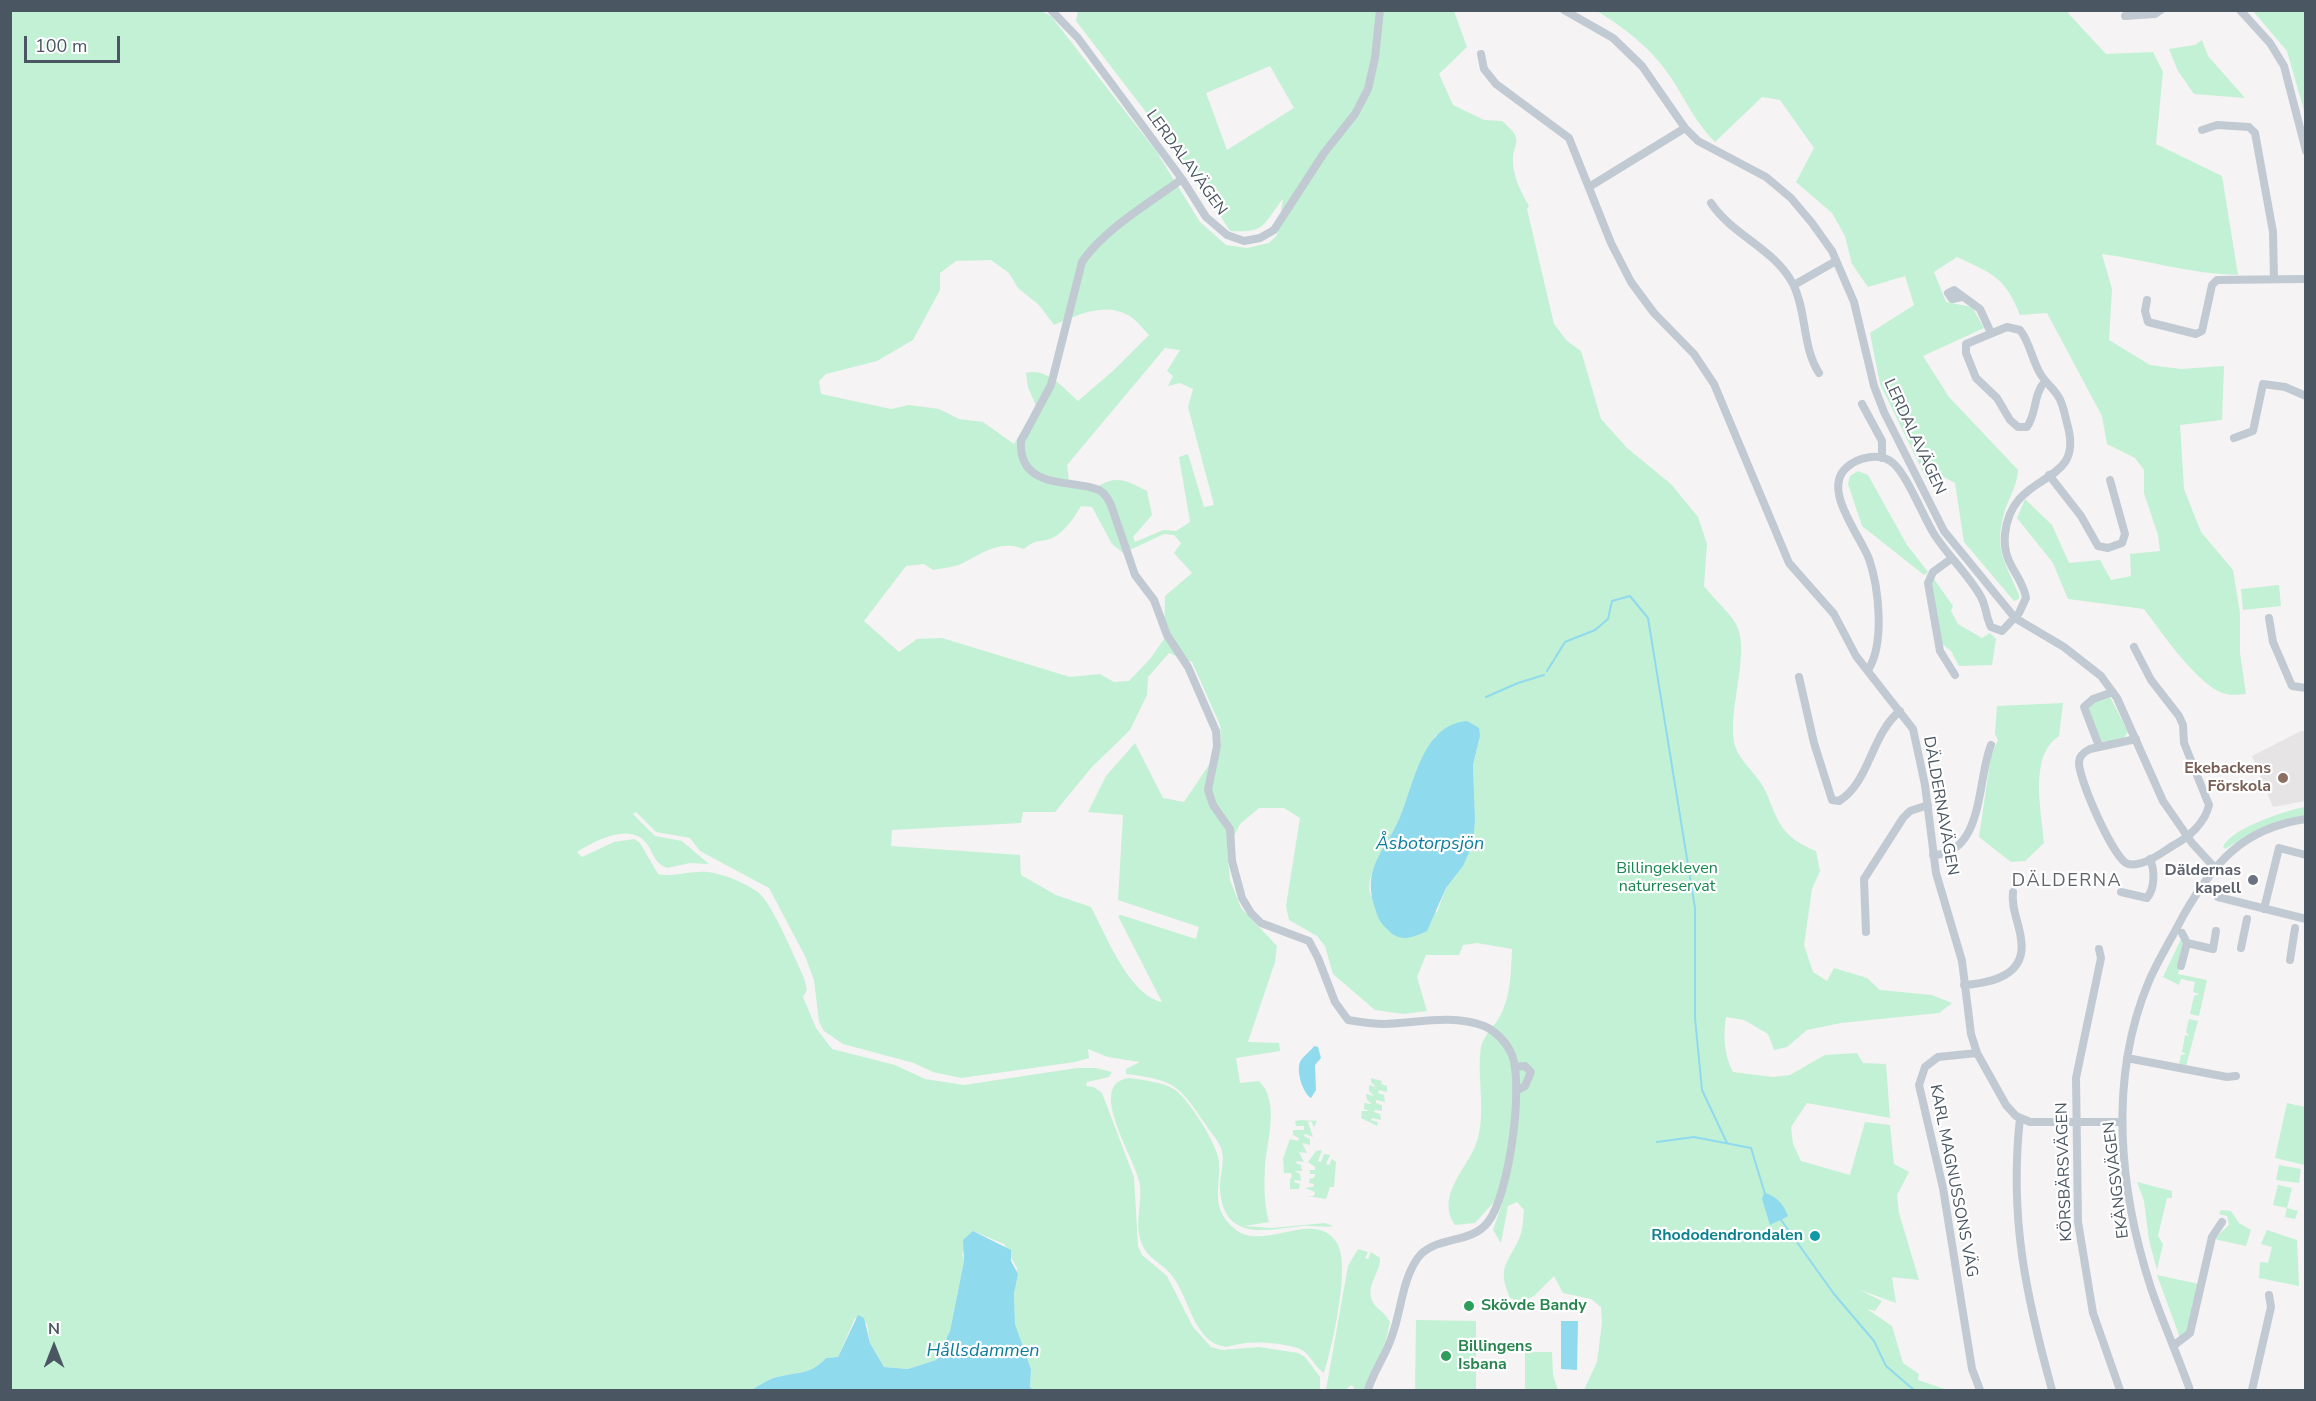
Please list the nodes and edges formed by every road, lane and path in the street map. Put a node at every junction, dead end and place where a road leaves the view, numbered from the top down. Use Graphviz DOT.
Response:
graph roads {
  1 [pos="1051,10"];
  2 [pos="1380,10"];
  3 [pos="1564,10"];
  4 [pos="2161,10"];
  5 [pos="2240,10"];
  6 [pos="2125,16"];
  7 [pos="1481,54"];
  8 [pos="1685,128"];
  9 [pos="2202,130"];
  10 [pos="2306,151"];
  11 [pos="1182,178"];
  12 [pos="1588,187"];
  13 [pos="1711,203"];
  14 [pos="1836,261"];
  15 [pos="2274,279"];
  16 [pos="2306,279"];
  17 [pos="1794,285"];
  18 [pos="1962,297"];
  19 [pos="2147,300"];
  20 [pos="1991,333"];
  21 [pos="1819,373"];
  22 [pos="2045,381"];
  23 [pos="2306,396"];
  24 [pos="1862,404"];
  25 [pos="2234,438"];
  26 [pos="1882,458"];
  27 [pos="2049,476"];
  28 [pos="2110,480"];
  29 [pos="1951,559"];
  30 [pos="2015,618"];
  31 [pos="2269,618"];
  32 [pos="2134,647"];
  33 [pos="1868,670"];
  34 [pos="1955,675"];
  35 [pos="1799,677"];
  36 [pos="2306,688"];
  37 [pos="2112,692"];
  38 [pos="1900,711"];
  39 [pos="2136,740"];
  40 [pos="1991,745"];
  41 [pos="2099,746"];
  42 [pos="1928,806"];
  43 [pos="2306,819"];
  44 [pos="2187,836"];
  45 [pos="1933,855"];
  46 [pos="2306,855"];
  47 [pos="2150,859"];
  48 [pos="2214,867"];
  49 [pos="2013,892"];
  50 [pos="2121,892"];
  51 [pos="2218,897"];
  52 [pos="2264,909"];
  53 [pos="2306,919"];
  54 [pos="2247,920"];
  55 [pos="2295,928"];
  56 [pos="2216,931"];
  57 [pos="1866,932"];
  58 [pos="2182,933"];
  59 [pos="2187,943"];
  60 [pos="2241,948"];
  61 [pos="2099,949"];
  62 [pos="2290,960"];
  63 [pos="2181,966"];
  64 [pos="1964,985"];
  65 [pos="1977,1053"];
  66 [pos="2127,1058"];
  67 [pos="1515,1066"];
  68 [pos="2236,1076"];
  69 [pos="1516,1091"];
  70 [pos="2020,1118"];
  71 [pos="2122,1122"];
  72 [pos="2076,1123"];
  73 [pos="2222,1222"];
  74 [pos="2269,1295"];
  75 [pos="2173,1346"];
  76 [pos="1368,1390"];
  77 [pos="1980,1390"];
  78 [pos="2052,1390"];
  79 [pos="2120,1390"];
  80 [pos="2190,1390"];
  81 [pos="2252,1390"];
  1 -- 11 [label="street, LERDALAVÄGEN"];
  2 -- 11 [label="street, LERDALAVÄGEN"];
  3 -- 8 [label="street, LERDALAVÄGEN"];
  4 -- 6 [label="street"];
  5 -- 10 [label="street"];
  7 -- 12 [label="street, DÄLDERNAVÄGEN"];
  8 -- 12 [label="street"];
  8 -- 14 [label="street, LERDALAVÄGEN"];
  9 -- 15 [label="street"];
  11 -- 67 [label="street"];
  12 -- 33 [label="street, DÄLDERNAVÄGEN"];
  13 -- 17 [label="street"];
  14 -- 17 [label="street"];
  14 -- 30 [label="street, LERDALAVÄGEN"];
  15 -- 16 [label="street"];
  15 -- 19 [label="street"];
  17 -- 21 [label="street"];
  18 -- 20 [label="street"];
  20 -- 22 [label="street"];
  20 -- 22 [label="street"];
  22 -- 27 [label="street"];
  23 -- 25 [label="street"];
  24 -- 26 [label="street"];
  26 -- 29 [label="street"];
  26 -- 33 [label="street"];
  27 -- 28 [label="street"];
  27 -- 30 [label="street"];
  29 -- 30 [label="street"];
  29 -- 34 [label="street"];
  30 -- 37 [label="street, LERDALAVÄGEN"];
  31 -- 36 [label="street"];
  32 -- 44 [label="street"];
  33 -- 38 [label="street, DÄLDERNAVÄGEN"];
  35 -- 38 [label="street"];
  37 -- 39 [label="street, LERDALAVÄGEN"];
  37 -- 41 [label="street"];
  38 -- 42 [label="street, DÄLDERNAVÄGEN"];
  39 -- 41 [label="street"];
  39 -- 44 [label="street, LERDALAVÄGEN"];
  40 -- 45 [label="street"];
  41 -- 47 [label="street"];
  42 -- 45 [label="street, DÄLDERNAVÄGEN"];
  42 -- 57 [label="street"];
  43 -- 48 [label="street, EKÄNGSVÄGEN"];
  44 -- 47 [label="street"];
  44 -- 48 [label="street, LERDALAVÄGEN"];
  45 -- 64 [label="street, DÄLDERNAVÄGEN"];
  46 -- 52 [label="street"];
  47 -- 50 [label="street"];
  48 -- 66 [label="street, EKÄNGSVÄGEN"];
  49 -- 64 [label="street"];
  51 -- 52 [label="street"];
  52 -- 53 [label="street"];
  54 -- 60 [label="street"];
  55 -- 62 [label="street"];
  56 -- 59 [label="street"];
  58 -- 59 [label="street"];
  59 -- 63 [label="street"];
  61 -- 72 [label="street, KÖRSBÄRSVÄGEN"];
  64 -- 65 [label="street, DÄLDERNAVÄGEN"];
  65 -- 70 [label="street, DÄLDERNAVÄGEN"];
  65 -- 77 [label="street, KARL MAGNUSSONS VÄG"];
  66 -- 68 [label="street"];
  66 -- 71 [label="street, EKÄNGSVÄGEN"];
  67 -- 69 [label="street"];
  67 -- 69 [label="street"];
  69 -- 76 [label="street"];
  70 -- 72 [label="street"];
  70 -- 78 [label="street"];
  71 -- 72 [label="street"];
  71 -- 75 [label="street, EKÄNGSVÄGEN"];
  72 -- 79 [label="street, KÖRSBÄRSVÄGEN"];
  73 -- 75 [label="street"];
  74 -- 81 [label="street"];
  75 -- 80 [label="street, EKÄNGSVÄGEN"];
}
